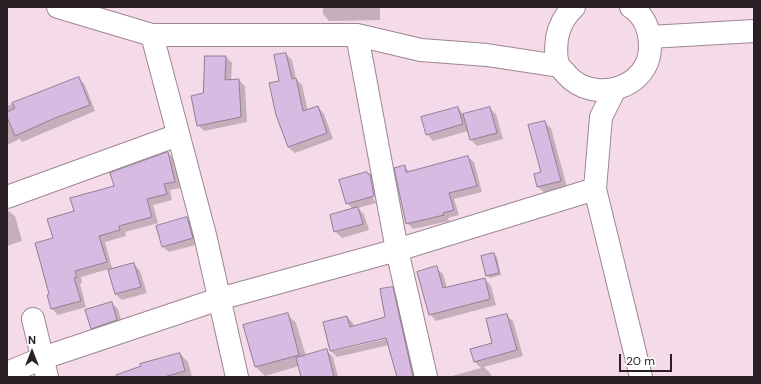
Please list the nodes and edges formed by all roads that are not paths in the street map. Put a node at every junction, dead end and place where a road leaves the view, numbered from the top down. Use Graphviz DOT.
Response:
graph roads {
  1 [pos="58,7"];
  2 [pos="574,7"];
  3 [pos="631,7"];
  4 [pos="754,31"];
  5 [pos="357,35"];
  6 [pos="152,36"];
  7 [pos="650,37"];
  8 [pos="559,66"];
  9 [pos="615,89"];
  10 [pos="178,135"];
  11 [pos="595,189"];
  12 [pos="7,197"];
  13 [pos="397,250"];
  14 [pos="218,299"];
  15 [pos="33,319"];
  16 [pos="45,368"];
  17 [pos="7,373"];
  18 [pos="237,377"];
  19 [pos="426,377"];
  20 [pos="641,377"];
  1 -- 6 [label="street"];
  2 -- 8 [label="street"];
  3 -- 7 [label="street"];
  4 -- 7 [label="street"];
  5 -- 6 [label="street"];
  5 -- 8 [label="street"];
  5 -- 13 [label="street"];
  6 -- 10 [label="street"];
  7 -- 9 [label="street"];
  8 -- 9 [label="street"];
  9 -- 11 [label="street"];
  10 -- 12 [label="street"];
  10 -- 14 [label="street"];
  11 -- 13 [label="street"];
  11 -- 20 [label="street"];
  13 -- 14 [label="street"];
  13 -- 19 [label="street"];
  14 -- 16 [label="street"];
  14 -- 18 [label="street"];
  15 -- 16 [label="street"];
  16 -- 17 [label="street"];
}
